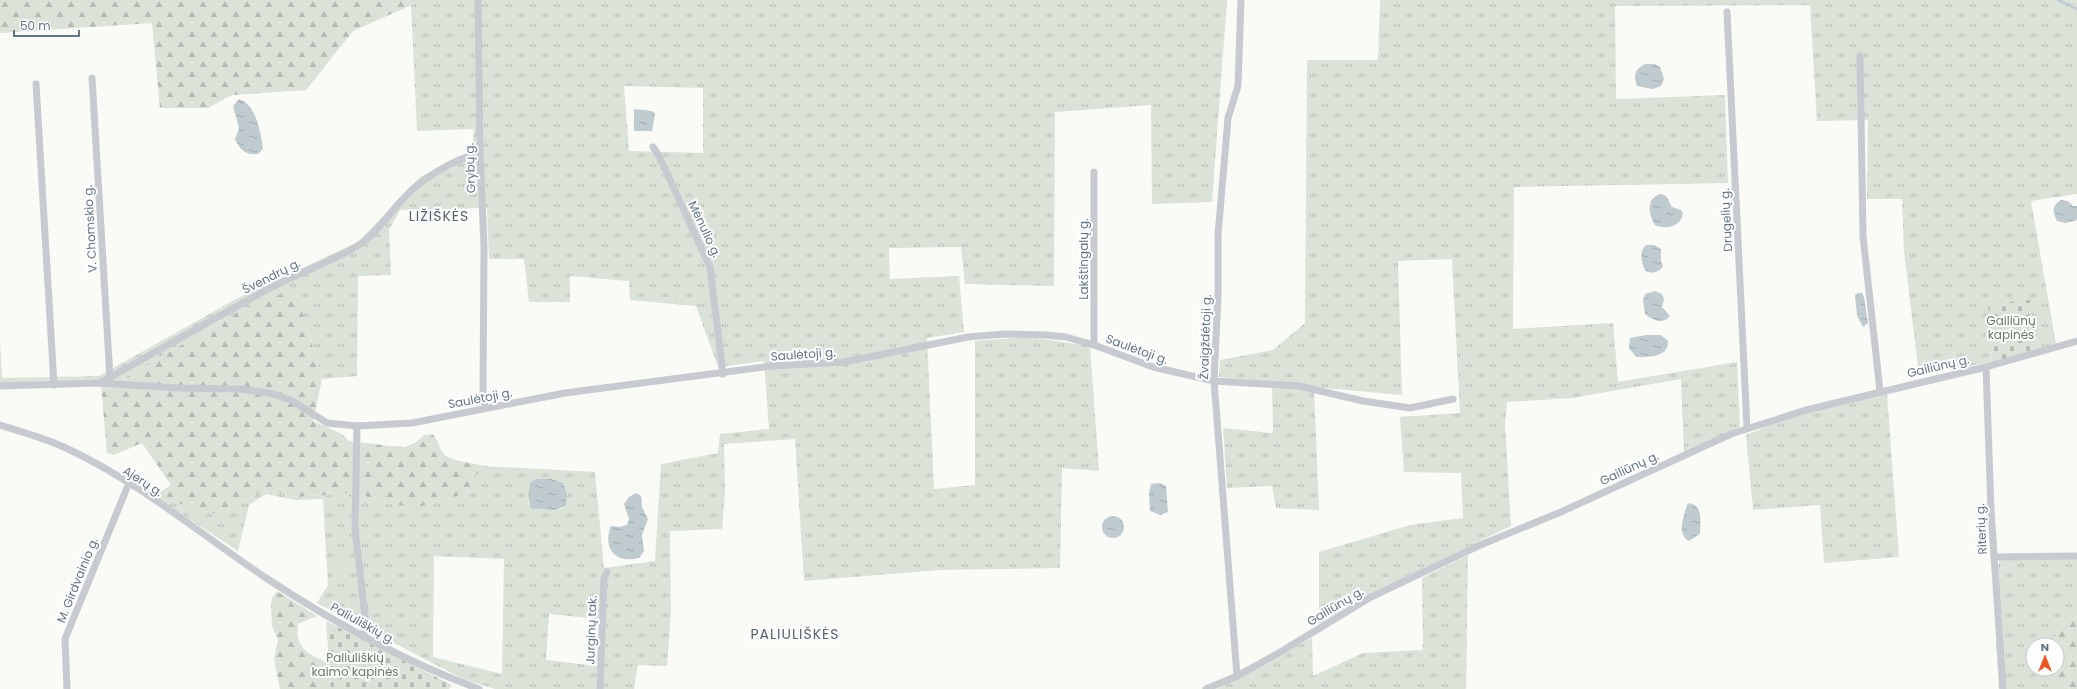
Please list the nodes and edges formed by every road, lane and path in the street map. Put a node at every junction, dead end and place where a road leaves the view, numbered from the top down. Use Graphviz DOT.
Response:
graph roads {
  1 [pos="478,0"];
  2 [pos="1241,0"];
  3 [pos="1727,12"];
  4 [pos="1860,56"];
  5 [pos="92,78"];
  6 [pos="36,84"];
  7 [pos="653,147"];
  8 [pos="480,153"];
  9 [pos="1094,172"];
  10 [pos="2077,341"];
  11 [pos="1094,345"];
  12 [pos="1986,367"];
  13 [pos="723,374"];
  14 [pos="110,378"];
  15 [pos="1214,381"];
  16 [pos="100,383"];
  17 [pos="54,385"];
  18 [pos="0,386"];
  19 [pos="1880,392"];
  20 [pos="1453,400"];
  21 [pos="485,408"];
  22 [pos="0,425"];
  23 [pos="357,426"];
  24 [pos="1747,428"];
  25 [pos="129,483"];
  26 [pos="2077,556"];
  27 [pos="1994,557"];
  28 [pos="607,572"];
  29 [pos="264,576"];
  30 [pos="362,637"];
  31 [pos="1237,676"];
  32 [pos="463,686"];
  33 [pos="67,689"];
  34 [pos="479,689"];
  35 [pos="600,689"];
  36 [pos="1206,689"];
  37 [pos="2003,689"];
  1 -- 8 [label="street, Grybų g."];
  2 -- 15 [label="street, Žvaigždėtoji g."];
  3 -- 24 [label="street, Drugelių g."];
  4 -- 19 [label="street"];
  5 -- 14 [label="street, V. Chomskio g."];
  6 -- 17 [label="street"];
  7 -- 13 [label="street, Mėnulio g."];
  8 -- 14 [label="street, Švendrų g."];
  8 -- 21 [label="street, Grybų g."];
  9 -- 11 [label="street, Lakštingalų g."];
  10 -- 12 [label="street, Gailiūnų g."];
  11 -- 13 [label="street, Saulėtoji g."];
  11 -- 15 [label="street, Saulėtoji g."];
  12 -- 19 [label="street, Gailiūnų g."];
  12 -- 27 [label="street, Riterių g."];
  13 -- 21 [label="street, Saulėtoji g."];
  14 -- 16 [label="street, Švendrų g."];
  15 -- 20 [label="street, Saulėtoji g."];
  15 -- 31 [label="street, Žvaigždėtoji g."];
  16 -- 17 [label="street, Švendrų g."];
  16 -- 23 [label="street, Saulėtoji g."];
  17 -- 18 [label="street, Švendrų g."];
  19 -- 24 [label="street, Gailiūnų g."];
  21 -- 23 [label="street, Saulėtoji g."];
  22 -- 25 [label="street, Ajerų g."];
  23 -- 30 [label="street"];
  24 -- 31 [label="street, Gailiūnų g."];
  25 -- 29 [label="street, Ajerų g."];
  25 -- 33 [label="street, M. Girdvainio g."];
  26 -- 27 [label="street"];
  27 -- 37 [label="street, Riterių g."];
  28 -- 35 [label="street, Jurginų tak."];
  29 -- 30 [label="street, Paliuliškių g."];
  30 -- 32 [label="street, Paliuliškių g."];
  31 -- 36 [label="street, Gailiūnų g."];
  32 -- 34 [label="street, Paliuliškių g."];
}
